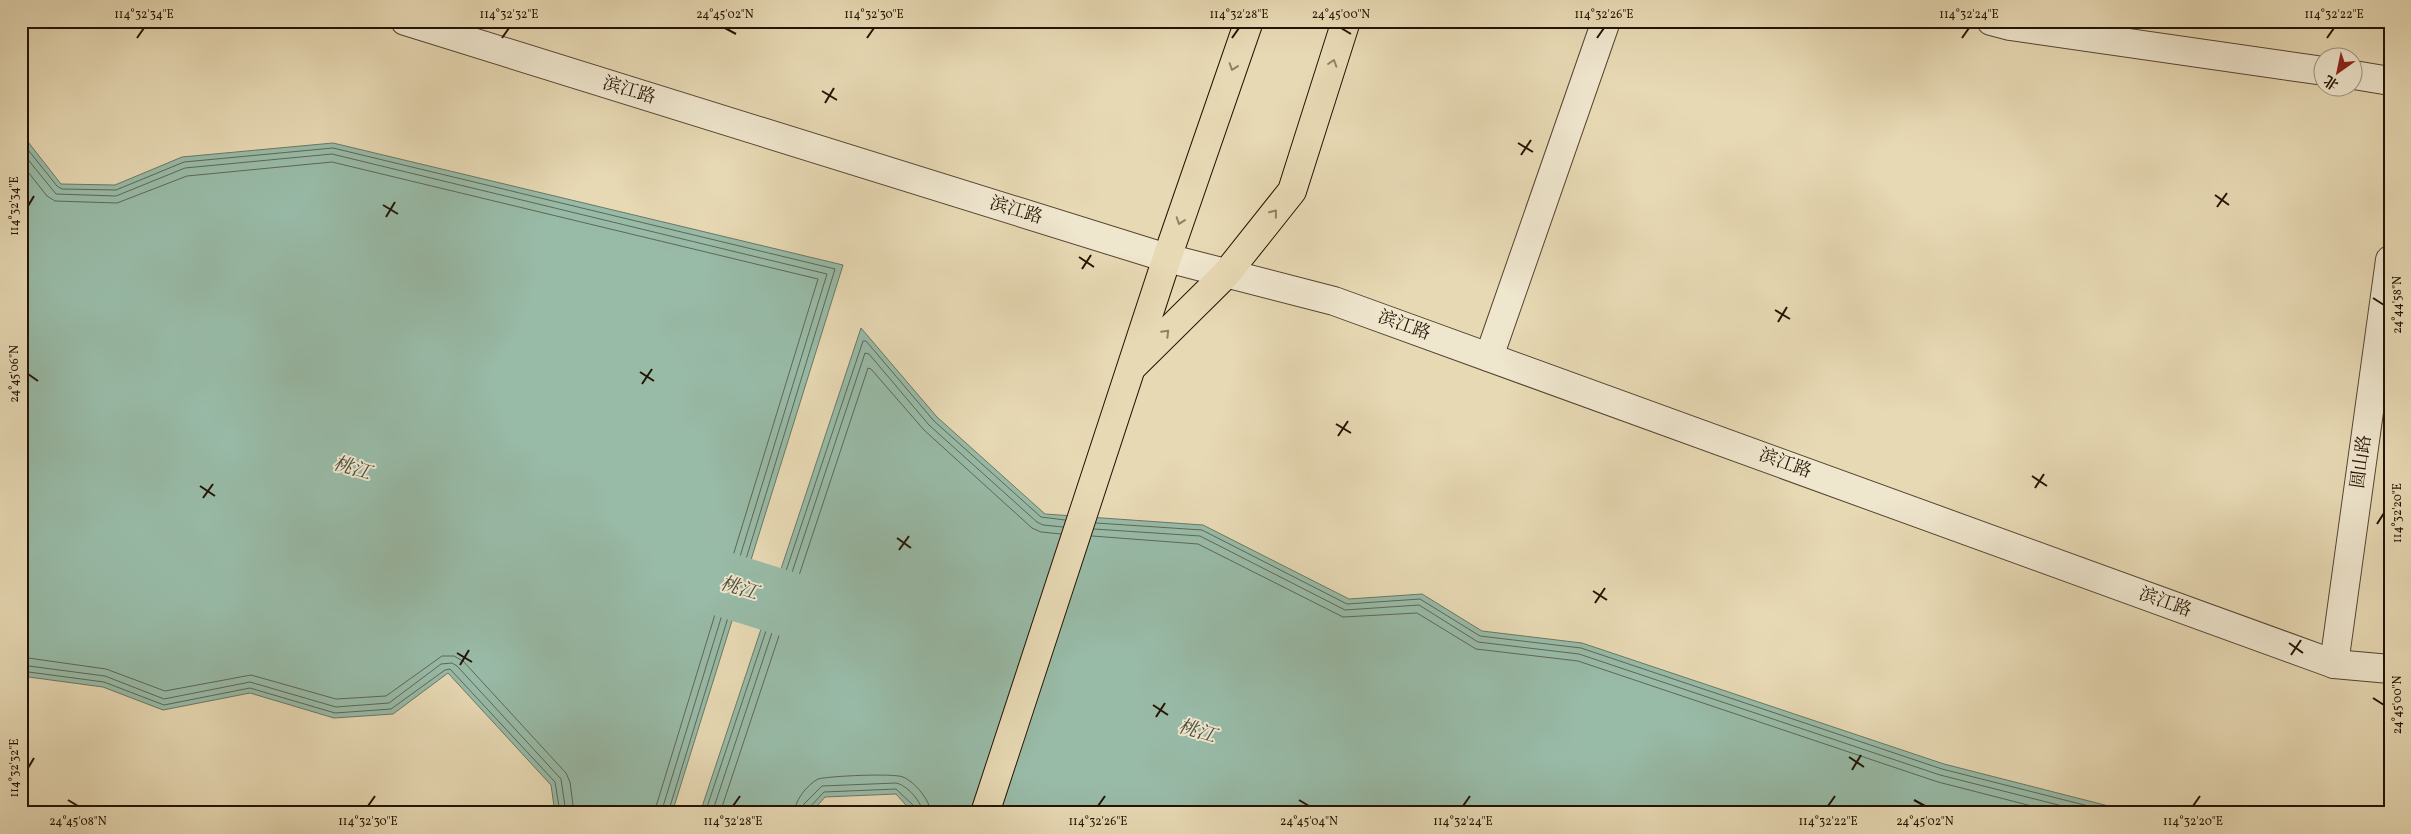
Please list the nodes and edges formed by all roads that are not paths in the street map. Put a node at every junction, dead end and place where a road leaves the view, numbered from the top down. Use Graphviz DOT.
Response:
graph roads {
  1 [pos="405,21"];
  2 [pos="1249,21"];
  3 [pos="1346,21"];
  4 [pos="1606,21"];
  5 [pos="1991,21"];
  6 [pos="2314,70"];
  7 [pos="2364,77"];
  8 [pos="2390,81"];
  9 [pos="1167,258"];
  10 [pos="2390,260"];
  11 [pos="1226,274"];
  12 [pos="1489,357"];
  13 [pos="1132,368"];
  14 [pos="2334,664"];
  15 [pos="2390,669"];
  16 [pos="985,813"];
  1 -- 9 [label="street, 滨江路"];
  2 -- 9 [label="main road, one-way"];
  11 -- 3 [label="main road, one-way"];
  4 -- 12 [label="street"];
  5 -- 6 [label="street"];
  7 -- 8 [label="street"];
  9 -- 11 [label="street, 滨江路"];
  9 -- 13 [label="main road"];
  10 -- 14 [label="street, 圆山路"];
  11 -- 12 [label="street, 滨江路"];
  13 -- 11 [label="main road, one-way"];
  12 -- 14 [label="street, 滨江路"];
  13 -- 16 [label="main road"];
  14 -- 15 [label="street, 滨江路"];
}
